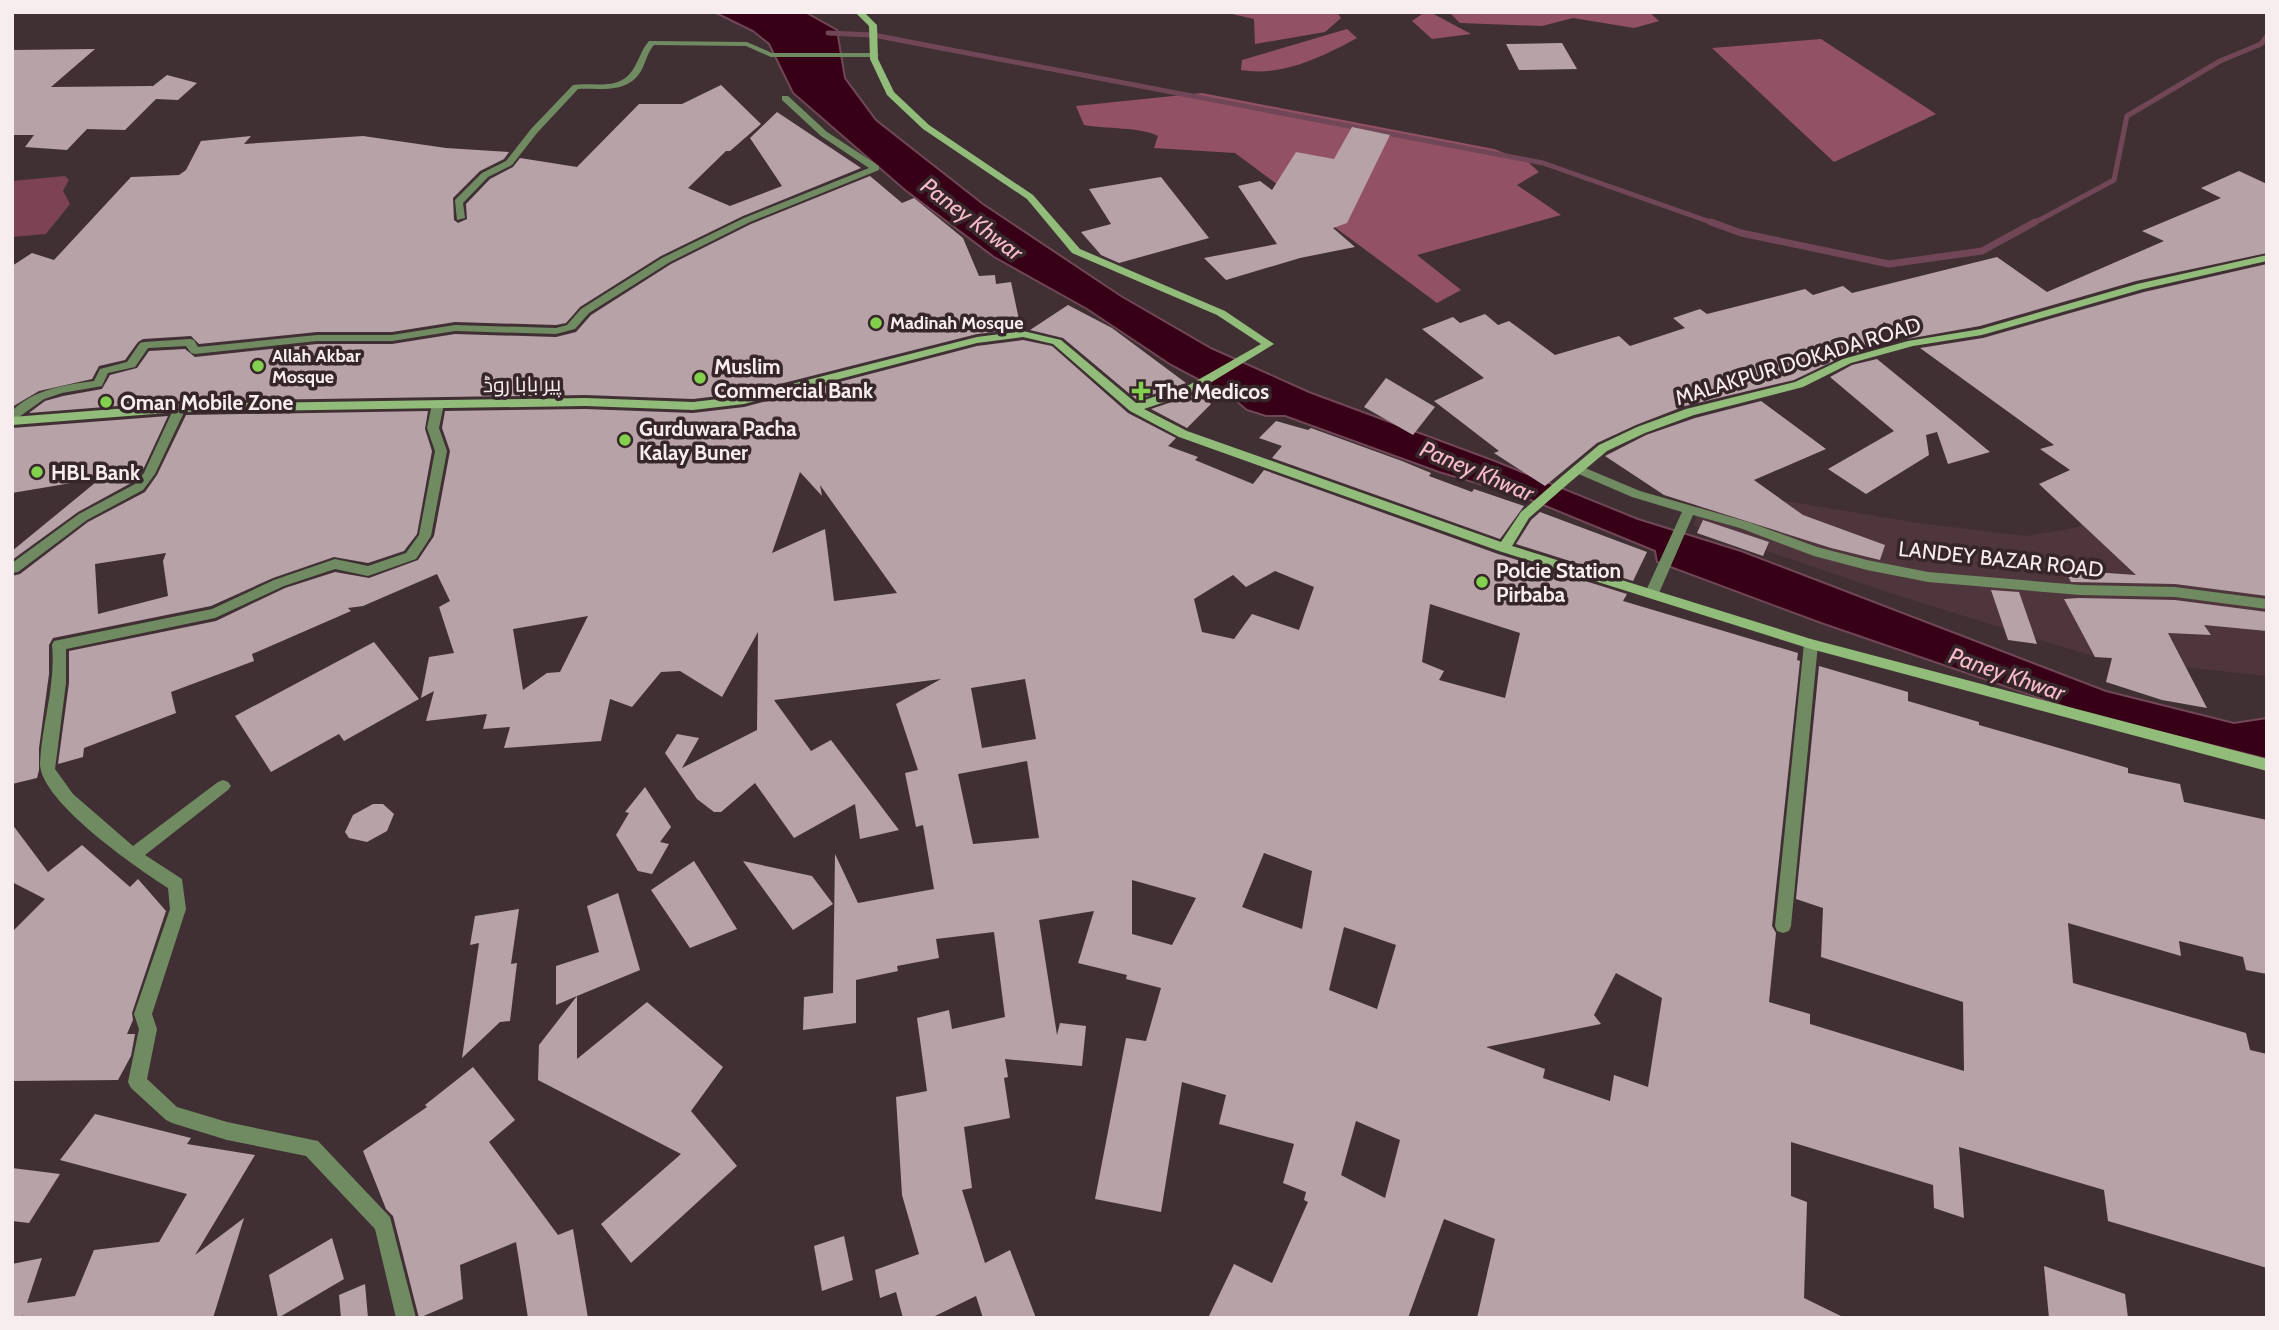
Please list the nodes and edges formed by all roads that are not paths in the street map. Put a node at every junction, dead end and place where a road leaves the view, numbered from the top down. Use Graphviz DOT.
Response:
graph roads {
  1 [pos="859,12"];
  2 [pos="874,55"];
  3 [pos="785,98"];
  4 [pos="460,218"];
  5 [pos="2267,258"];
  6 [pos="438,404"];
  7 [pos="180,408"];
  8 [pos="1134,408"];
  9 [pos="12,420"];
  10 [pos="1578,469"];
  11 [pos="1689,510"];
  12 [pos="1504,548"];
  13 [pos="13,569"];
  14 [pos="1652,593"];
  15 [pos="2267,604"];
  16 [pos="1811,644"];
  17 [pos="2267,765"];
  18 [pos="223,786"];
  19 [pos="132,856"];
  20 [pos="1783,926"];
  21 [pos="406,1318"];
  1 -- 2 [label="street"];
  2 -- 4 [label="street"];
  2 -- 8 [label="street"];
  3 -- 9 [label="street"];
  5 -- 10 [label="street, MALAKPUR DOKADA ROAD"];
  6 -- 7 [label="street, پیر بابا روڈ"];
  6 -- 8 [label="street, پیر بابا روڈ"];
  6 -- 19 [label="street"];
  7 -- 9 [label="street, پیر بابا روڈ"];
  7 -- 13 [label="street"];
  8 -- 12 [label="street"];
  10 -- 11 [label="street, LANDEY BAZAR ROAD"];
  10 -- 12 [label="street, MALAKPUR DOKADA ROAD"];
  11 -- 14 [label="street"];
  11 -- 15 [label="street, LANDEY BAZAR ROAD"];
  12 -- 14 [label="street"];
  14 -- 16 [label="street"];
  16 -- 17 [label="street"];
  16 -- 20 [label="street"];
  18 -- 19 [label="street"];
  19 -- 21 [label="street"];
}
